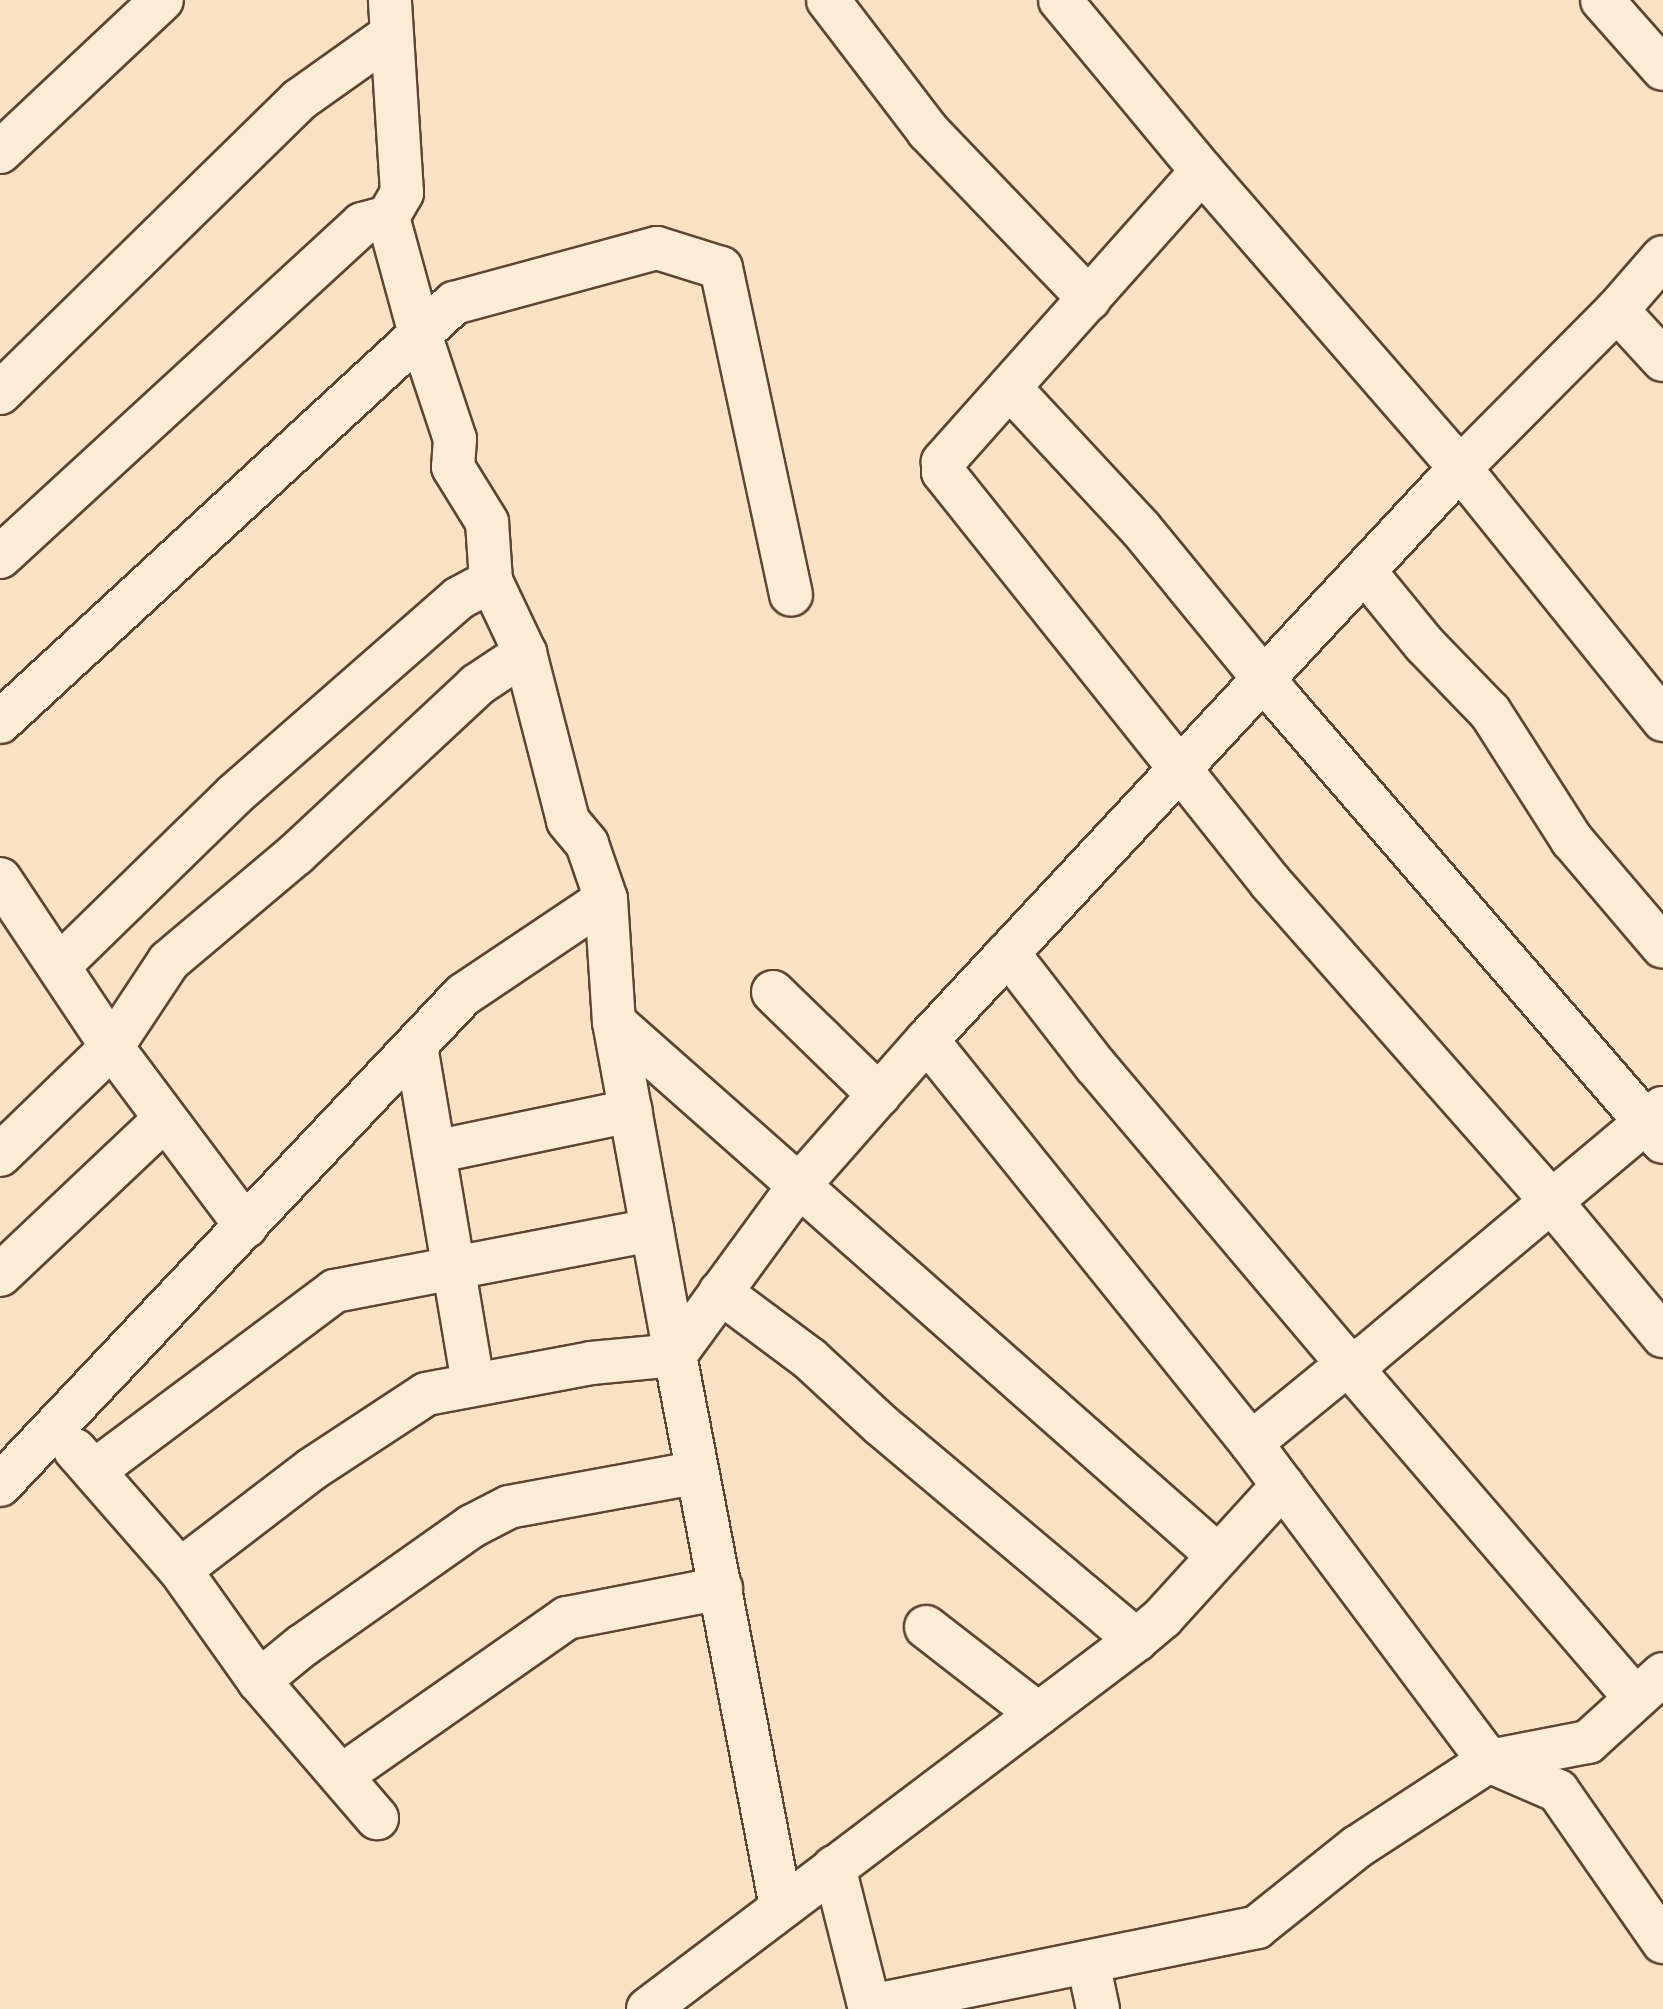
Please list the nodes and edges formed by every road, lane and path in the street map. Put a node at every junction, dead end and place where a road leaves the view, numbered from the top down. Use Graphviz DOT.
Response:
graph roads {
  1 [pos="162,0"];
  2 [pos="828,0"];
  3 [pos="1060,0"];
  4 [pos="1602,0"];
  5 [pos="390,18"];
  6 [pos="1663,69"];
  7 [pos="0,152"];
  8 [pos="1202,172"];
  9 [pos="388,217"];
  10 [pos="1663,257"];
  11 [pos="1089,299"];
  12 [pos="1617,310"];
  13 [pos="420,334"];
  14 [pos="1663,360"];
  15 [pos="1010,388"];
  16 [pos="0,393"];
  17 [pos="1460,468"];
  18 [pos="0,557"];
  19 [pos="1366,572"];
  20 [pos="491,580"];
  21 [pos="791,595"];
  22 [pos="524,653"];
  23 [pos="1263,679"];
  24 [pos="1663,720"];
  25 [pos="0,722"];
  26 [pos="1180,769"];
  27 [pos="0,879"];
  28 [pos="606,899"];
  29 [pos="1663,948"];
  30 [pos="1008,954"];
  31 [pos="60,964"];
  32 [pos="772,992"];
  33 [pos="614,1022"];
  34 [pos="927,1040"];
  35 [pos="416,1046"];
  36 [pos="112,1048"];
  37 [pos="879,1095"];
  38 [pos="631,1111"];
  39 [pos="165,1119"];
  40 [pos="1657,1125"];
  41 [pos="434,1152"];
  42 [pos="0,1154"];
  43 [pos="801,1183"];
  44 [pos="1550,1200"];
  45 [pos="246,1226"];
  46 [pos="652,1230"];
  47 [pos="454,1267"];
  48 [pos="0,1275"];
  49 [pos="720,1292"];
  50 [pos="1663,1336"];
  51 [pos="675,1354"];
  52 [pos="1348,1364"];
  53 [pos="473,1383"];
  54 [pos="56,1425"];
  55 [pos="1251,1442"];
  56 [pos="94,1471"];
  57 [pos="694,1473"];
  58 [pos="0,1485"];
  59 [pos="1283,1485"];
  60 [pos="1217,1556"];
  61 [pos="180,1570"];
  62 [pos="721,1588"];
  63 [pos="926,1627"];
  64 [pos="1136,1640"];
  65 [pos="259,1681"];
  66 [pos="1649,1686"];
  67 [pos="1038,1714"];
  68 [pos="1489,1762"];
  69 [pos="342,1776"];
  70 [pos="378,1818"];
  71 [pos="834,1867"];
  72 [pos="780,1907"];
  73 [pos="1663,1942"];
  74 [pos="1088,1962"];
  75 [pos="870,2008"];
  76 [pos="648,2009"];
  77 [pos="1098,2009"];
  1 -- 7 [label="street"];
  2 -- 11 [label="street"];
  3 -- 8 [label="street"];
  4 -- 6 [label="street"];
  5 -- 9 [label="street"];
  5 -- 16 [label="street"];
  8 -- 11 [label="street"];
  8 -- 17 [label="street"];
  9 -- 13 [label="street"];
  9 -- 18 [label="street"];
  10 -- 12 [label="street"];
  11 -- 15 [label="street"];
  12 -- 14 [label="street"];
  12 -- 17 [label="street"];
  13 -- 20 [label="street"];
  13 -- 21 [label="street"];
  13 -- 25 [label="street"];
  15 -- 23 [label="street"];
  15 -- 26 [label="street"];
  17 -- 19 [label="street"];
  17 -- 24 [label="street"];
  19 -- 23 [label="street"];
  19 -- 29 [label="street"];
  20 -- 22 [label="street"];
  20 -- 31 [label="street"];
  22 -- 28 [label="street"];
  22 -- 36 [label="street"];
  23 -- 26 [label="street"];
  23 -- 40 [label="street"];
  26 -- 30 [label="street"];
  26 -- 44 [label="street"];
  27 -- 31 [label="street"];
  28 -- 33 [label="street"];
  28 -- 35 [label="street"];
  30 -- 34 [label="street"];
  30 -- 52 [label="street"];
  31 -- 36 [label="street"];
  32 -- 37 [label="street"];
  33 -- 38 [label="street"];
  33 -- 43 [label="street"];
  34 -- 37 [label="street"];
  34 -- 55 [label="street"];
  35 -- 41 [label="street"];
  35 -- 45 [label="street"];
  36 -- 39 [label="street"];
  36 -- 42 [label="street"];
  37 -- 43 [label="street"];
  38 -- 41 [label="street"];
  38 -- 46 [label="street"];
  39 -- 45 [label="street"];
  39 -- 48 [label="street"];
  40 -- 44 [label="street"];
  41 -- 47 [label="street"];
  43 -- 49 [label="street"];
  43 -- 60 [label="street"];
  44 -- 50 [label="street"];
  44 -- 52 [label="street"];
  45 -- 54 [label="street"];
  46 -- 47 [label="street"];
  46 -- 51 [label="street"];
  47 -- 53 [label="street"];
  47 -- 56 [label="street"];
  49 -- 51 [label="street"];
  49 -- 64 [label="street"];
  51 -- 53 [label="street"];
  51 -- 57 [label="street"];
  52 -- 55 [label="street"];
  52 -- 66 [label="street"];
  53 -- 61 [label="street"];
  54 -- 56 [label="street"];
  54 -- 58 [label="street"];
  55 -- 59 [label="street"];
  56 -- 61 [label="street"];
  57 -- 62 [label="street"];
  57 -- 65 [label="street"];
  59 -- 60 [label="street"];
  59 -- 68 [label="street"];
  60 -- 64 [label="street"];
  61 -- 65 [label="street"];
  62 -- 69 [label="street"];
  62 -- 72 [label="street"];
  63 -- 67 [label="street"];
  64 -- 67 [label="street"];
  65 -- 69 [label="street"];
  66 -- 68 [label="street"];
  67 -- 71 [label="street"];
  68 -- 73 [label="street"];
  68 -- 74 [label="street"];
  69 -- 70 [label="street"];
  71 -- 72 [label="street"];
  71 -- 75 [label="street"];
  72 -- 76 [label="street"];
  74 -- 75 [label="street"];
  74 -- 77 [label="street"];
}
